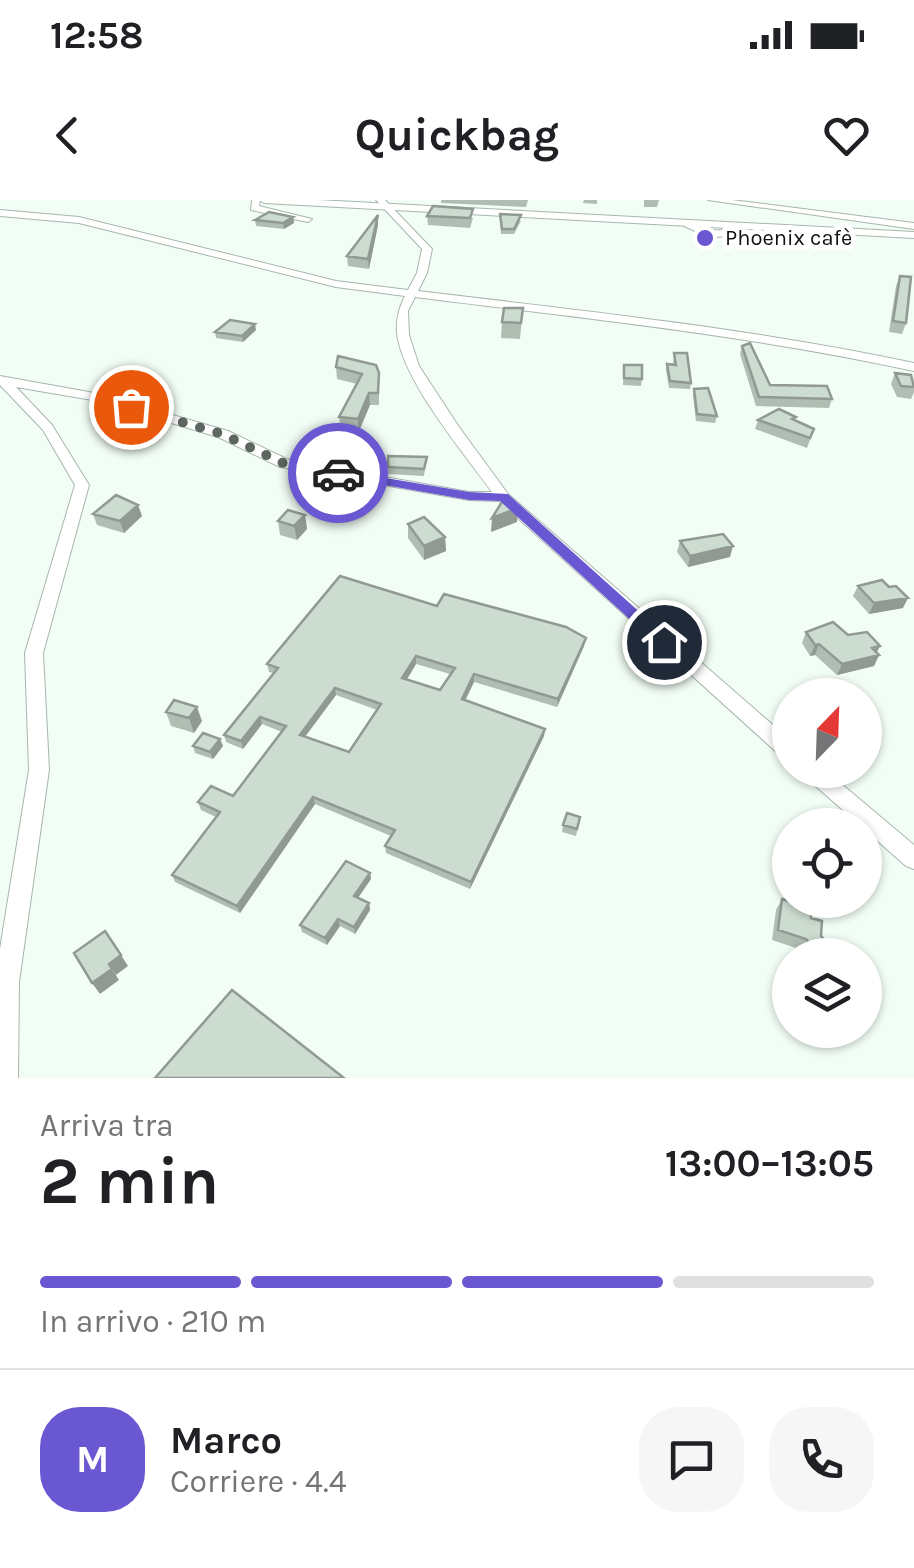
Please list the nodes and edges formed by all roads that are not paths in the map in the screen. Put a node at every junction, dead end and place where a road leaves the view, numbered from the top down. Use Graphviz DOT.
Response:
graph roads {
  1 [pos="6,200"];
  2 [pos="256,200"];
  3 [pos="264,200"];
  4 [pos="712,200"];
  5 [pos="363,202"];
  6 [pos="383,203"];
  7 [pos="0,204"];
  8 [pos="0,213"];
  9 [pos="308,218"];
  10 [pos="914,226"];
  11 [pos="914,235"];
  12 [pos="414,291"];
  13 [pos="914,367"];
  14 [pos="1,380"];
  15 [pos="503,497"];
  16 [pos="772,736"];
  17 [pos="832,788"];
  18 [pos="914,859"];
  19 [pos="4,1078"];
  1 -- 7 [label="street"];
  2 -- 9 [label="street"];
  3 -- 5 [label="main road"];
  4 -- 10 [label="street"];
  5 -- 6 [label="main road"];
  6 -- 11 [label="main road"];
  6 -- 12 [label="street"];
  8 -- 12 [label="street"];
  12 -- 13 [label="street"];
  12 -- 15 [label="street"];
  14 -- 15 [label="street"];
  14 -- 19 [label="street"];
  15 -- 16 [label="street"];
  17 -- 18 [label="street"];
}
